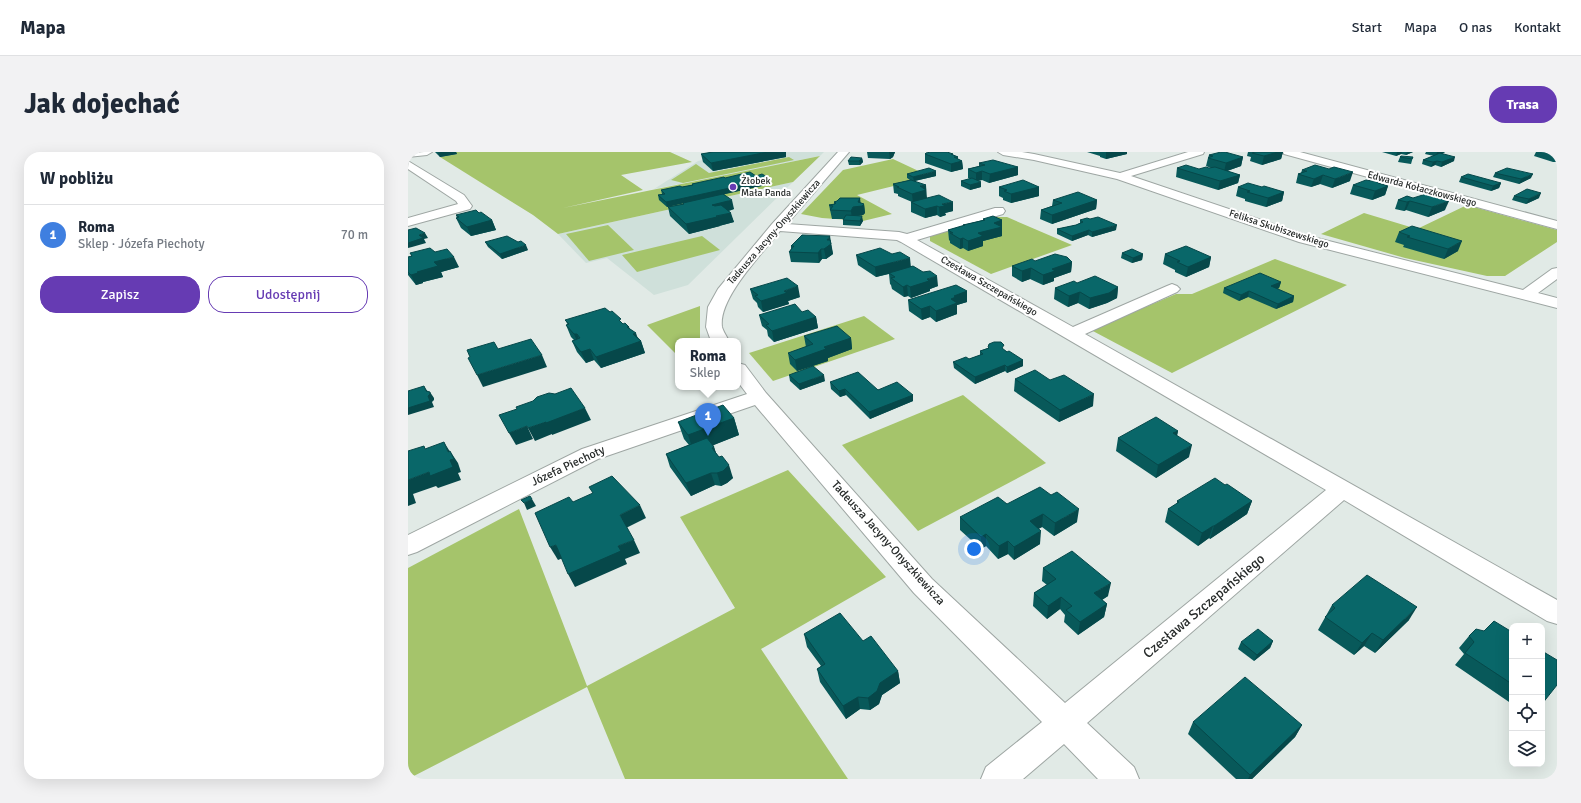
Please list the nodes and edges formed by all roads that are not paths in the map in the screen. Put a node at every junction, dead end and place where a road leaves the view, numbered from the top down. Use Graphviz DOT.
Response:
graph roads {
  1 [pos="426,152"];
  2 [pos="844,152"];
  3 [pos="1003,152"];
  4 [pos="1199,152"];
  5 [pos="1288,152"];
  6 [pos="408,154"];
  7 [pos="408,164"];
  8 [pos="1120,176"];
  9 [pos="999,211"];
  10 [pos="408,222"];
  11 [pos="1557,225"];
  12 [pos="777,227"];
  13 [pos="906,239"];
  14 [pos="1557,272"];
  15 [pos="1172,289"];
  16 [pos="1526,295"];
  17 [pos="1557,303"];
  18 [pos="1072,334"];
  19 [pos="719,338"];
  20 [pos="741,373"];
  21 [pos="759,397"];
  22 [pos="1342,489"];
  23 [pos="408,546"];
  24 [pos="1557,613"];
  25 [pos="1066,723"];
  26 [pos="998,779"];
  27 [pos="1122,779"];
  1 -- 6 [label="street"];
  2 -- 12 [label="street, Tadeusza Jacyny-Onyszkiewicza"];
  3 -- 8 [label="street, Feliksa Skubiszewskiego"];
  4 -- 8 [label="street"];
  5 -- 11 [label="street, Edwarda Kołaczkowskiego"];
  7 -- 10 [label="street"];
  8 -- 16 [label="street, Feliksa Skubiszewskiego"];
  9 -- 13 [label="street, Czesława Szczepańskiego"];
  12 -- 13 [label="street, Czesława Szczepańskiego"];
  12 -- 19 [label="street, Tadeusza Jacyny-Onyszkiewicza"];
  13 -- 18 [label="street, Czesława Szczepańskiego"];
  14 -- 16 [label="street"];
  15 -- 18 [label="street"];
  16 -- 17 [label="street, Feliksa Skubiszewskiego"];
  18 -- 22 [label="street, Czesława Szczepańskiego"];
  20 -- 21 [label="street, Tadeusza Jacyny-Onyszkiewicza"];
  21 -- 23 [label="street, Józefa Piechoty"];
  21 -- 25 [label="street, Tadeusza Jacyny-Onyszkiewicza"];
  22 -- 24 [label="street, Czesława Szczepańskiego"];
  22 -- 25 [label="street, Czesława Szczepańskiego"];
  25 -- 26 [label="street"];
  25 -- 27 [label="street, Tadeusza Jacyny-Onyszkiewicza"];
}
